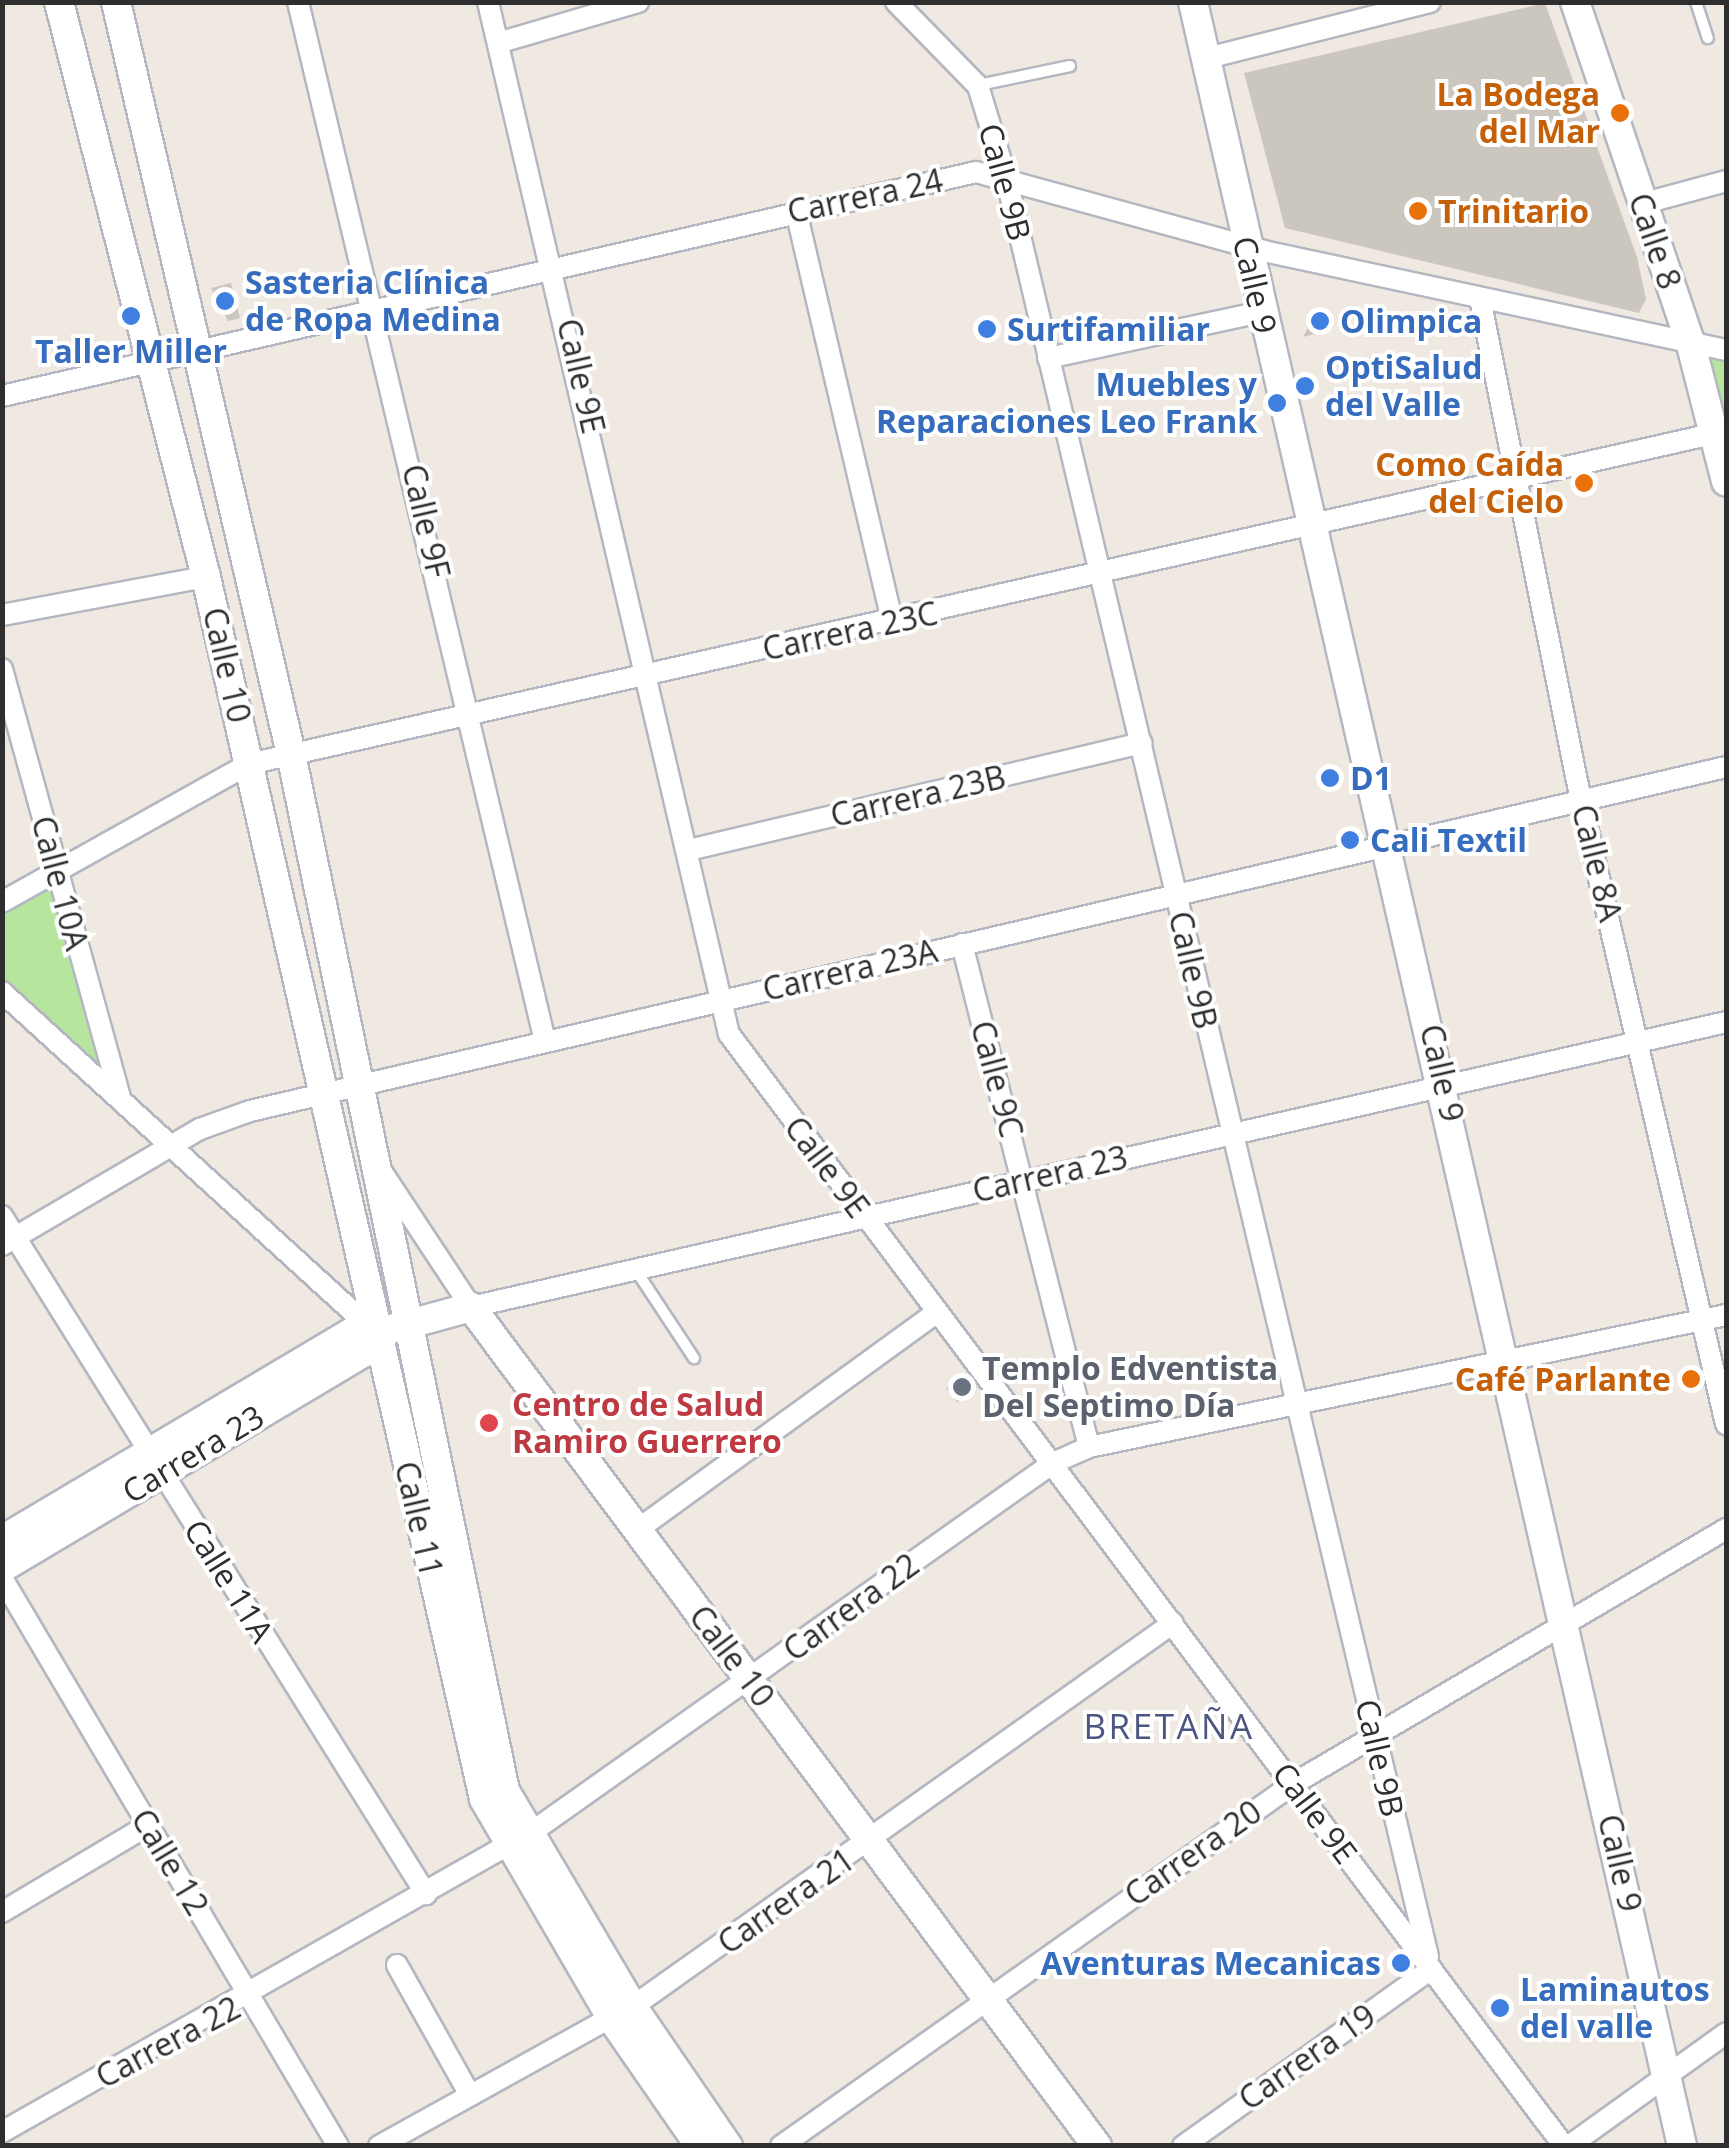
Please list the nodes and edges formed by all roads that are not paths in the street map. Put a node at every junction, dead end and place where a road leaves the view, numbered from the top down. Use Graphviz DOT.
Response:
graph roads {
  1 [pos="59,2"];
  2 [pos="116,2"];
  3 [pos="298,2"];
  4 [pos="488,2"];
  5 [pos="638,2"];
  6 [pos="896,2"];
  7 [pos="1193,2"];
  8 [pos="1430,2"];
  9 [pos="1575,2"];
  10 [pos="1696,2"];
  11 [pos="1708,38"];
  12 [pos="501,42"];
  13 [pos="1207,58"];
  14 [pos="1070,66"];
  15 [pos="978,86"];
  16 [pos="1726,180"];
  17 [pos="1007,181"];
  18 [pos="1641,204"];
  19 [pos="796,211"];
  20 [pos="1246,246"];
  21 [pos="556,268"];
  22 [pos="1480,299"];
  23 [pos="1261,312"];
  24 [pos="378,313"];
  25 [pos="1690,341"];
  26 [pos="1726,350"];
  27 [pos="201,352"];
  28 [pos="1048,358"];
  29 [pos="154,362"];
  30 [pos="2,396"];
  31 [pos="1721,432"];
  32 [pos="1726,481"];
  33 [pos="1518,483"];
  34 [pos="1312,528"];
  35 [pos="1106,574"];
  36 [pos="206,577"];
  37 [pos="2,616"];
  38 [pos="892,621"];
  39 [pos="2,669"];
  40 [pos="652,675"];
  41 [pos="471,714"];
  42 [pos="1142,743"];
  43 [pos="291,754"];
  44 [pos="249,764"];
  45 [pos="1726,767"];
  46 [pos="1580,801"];
  47 [pos="1387,846"];
  48 [pos="693,849"];
  49 [pos="56,872"];
  50 [pos="1176,895"];
  51 [pos="2,902"];
  52 [pos="962,944"];
  53 [pos="2,992"];
  54 [pos="721,1000"];
  55 [pos="1726,1022"];
  56 [pos="1642,1040"];
  57 [pos="545,1041"];
  58 [pos="1445,1083"];
  59 [pos="358,1085"];
  60 [pos="322,1094"];
  61 [pos="120,1096"];
  62 [pos="1232,1132"];
  63 [pos="171,1144"];
  64 [pos="375,1161"];
  65 [pos="1024,1180"];
  66 [pos="2,1216"];
  67 [pos="864,1216"];
  68 [pos="9,1241"];
  69 [pos="634,1270"];
  70 [pos="471,1308"];
  71 [pos="938,1312"];
  72 [pos="1726,1315"];
  73 [pos="1704,1320"];
  74 [pos="404,1321"];
  75 [pos="376,1333"];
  76 [pos="694,1358"];
  77 [pos="1504,1362"];
  78 [pos="1298,1401"];
  79 [pos="1726,1424"];
  80 [pos="1089,1447"];
  81 [pos="1053,1463"];
  82 [pos="154,1464"];
  83 [pos="1726,1529"];
  84 [pos="637,1530"];
  85 [pos="2,1540"];
  86 [pos="2,1568"];
  87 [pos="2,1578"];
  88 [pos="1173,1623"];
  89 [pos="1566,1624"];
  90 [pos="750,1680"];
  91 [pos="1374,1736"];
  92 [pos="1293,1784"];
  93 [pos="148,1826"];
  94 [pos="516,1841"];
  95 [pos="870,1842"];
  96 [pos="426,1894"];
  97 [pos="2,1912"];
  98 [pos="397,1965"];
  99 [pos="1431,1969"];
  100 [pos="252,1996"];
  101 [pos="988,1996"];
  102 [pos="622,2013"];
  103 [pos="1726,2033"];
  104 [pos="1667,2072"];
  105 [pos="470,2095"];
  106 [pos="2,2132"];
  107 [pos="338,2146"];
  108 [pos="379,2146"];
  109 [pos="700,2146"];
  110 [pos="728,2146"];
  111 [pos="781,2146"];
  112 [pos="1097,2146"];
  113 [pos="1182,2146"];
  114 [pos="1566,2146"];
  115 [pos="1682,2146"];
  1 -- 29 [label="street, Calle 10"];
  2 -- 27 [label="street, Calle 10"];
  3 -- 24 [label="street, Calle 9F"];
  4 -- 12 [label="street, Calle 9E"];
  5 -- 12 [label="street"];
  6 -- 15 [label="street, Calle 9B"];
  7 -- 13 [label="street, Calle 9"];
  8 -- 13 [label="street"];
  9 -- 18 [label="street, Calle 8"];
  10 -- 11 [label="lane"];
  12 -- 21 [label="street, Calle 9E"];
  13 -- 20 [label="street, Calle 9"];
  14 -- 15 [label="lane"];
  15 -- 17 [label="street, Calle 9B"];
  16 -- 18 [label="street"];
  17 -- 19 [label="street, Carrera 24"];
  17 -- 20 [label="street, Carrera 24"];
  17 -- 28 [label="street, Calle 9B"];
  18 -- 25 [label="street, Calle 8"];
  19 -- 21 [label="street, Carrera 24"];
  19 -- 38 [label="street"];
  20 -- 22 [label="street, Carrera 24"];
  20 -- 23 [label="street, Calle 9"];
  21 -- 24 [label="street, Carrera 24"];
  21 -- 40 [label="street, Calle 9E"];
  22 -- 25 [label="street, Carrera 24"];
  22 -- 33 [label="street, Calle 8A"];
  23 -- 28 [label="street"];
  23 -- 34 [label="street, Calle 9"];
  24 -- 27 [label="street, Carrera 24"];
  24 -- 41 [label="street, Calle 9F"];
  25 -- 26 [label="street, Carrera 24"];
  25 -- 31 [label="street, Calle 8"];
  27 -- 29 [label="street, Carrera 24"];
  27 -- 43 [label="street, Calle 10"];
  28 -- 35 [label="street, Calle 9B"];
  29 -- 30 [label="street, Carrera 24"];
  29 -- 36 [label="street, Calle 10"];
  31 -- 32 [label="street, Calle 8"];
  31 -- 33 [label="street, Carrera 23C"];
  33 -- 34 [label="street, Carrera 23C"];
  33 -- 46 [label="street, Calle 8A"];
  34 -- 35 [label="street, Carrera 23C"];
  34 -- 47 [label="street, Calle 9"];
  35 -- 38 [label="street, Carrera 23C"];
  35 -- 42 [label="street, Calle 9B"];
  36 -- 37 [label="street"];
  36 -- 44 [label="street, Calle 10"];
  38 -- 40 [label="street, Carrera 23C"];
  39 -- 49 [label="street, Calle 10A"];
  40 -- 41 [label="street, Carrera 23C"];
  40 -- 48 [label="street, Calle 9E"];
  41 -- 43 [label="street, Carrera 23C"];
  41 -- 57 [label="street, Calle 9F"];
  42 -- 48 [label="street, Carrera 23B"];
  42 -- 50 [label="street, Calle 9B"];
  43 -- 44 [label="street, Carrera 23C"];
  43 -- 59 [label="street, Calle 10"];
  44 -- 49 [label="street, Carrera 23C"];
  44 -- 60 [label="street, Calle 10"];
  45 -- 46 [label="street, Carrera 23A"];
  46 -- 47 [label="street, Carrera 23A"];
  46 -- 56 [label="street, Calle 8A"];
  47 -- 50 [label="street, Carrera 23A"];
  47 -- 58 [label="street, Calle 9"];
  48 -- 54 [label="street, Calle 9E"];
  49 -- 51 [label="street, Carrera 23C"];
  49 -- 61 [label="street, Calle 10A"];
  50 -- 52 [label="street, Carrera 23A"];
  50 -- 62 [label="street, Calle 9B"];
  52 -- 54 [label="street, Carrera 23A"];
  52 -- 65 [label="street, Calle 9C"];
  53 -- 61 [label="street"];
  54 -- 57 [label="street, Carrera 23A"];
  54 -- 67 [label="street, Calle 9E"];
  55 -- 56 [label="street, Carrera 23"];
  56 -- 58 [label="street, Carrera 23"];
  56 -- 73 [label="street, Calle 8A"];
  57 -- 59 [label="street, Carrera 23A"];
  58 -- 62 [label="street, Carrera 23"];
  58 -- 77 [label="street, Calle 9"];
  59 -- 60 [label="street, Carrera 23A"];
  59 -- 64 [label="street, Calle 10"];
  60 -- 63 [label="street, Carrera 23A"];
  60 -- 75 [label="street, Calle 10"];
  61 -- 63 [label="street"];
  62 -- 65 [label="street, Carrera 23"];
  62 -- 78 [label="street, Calle 9B"];
  63 -- 68 [label="street, Carrera 23A"];
  63 -- 75 [label="street"];
  64 -- 70 [label="street, Calle 10"];
  64 -- 74 [label="street, Calle 10"];
  65 -- 67 [label="street, Carrera 23"];
  65 -- 80 [label="street, Calle 9C"];
  66 -- 68 [label="street, Calle 11A"];
  67 -- 69 [label="street, Carrera 23"];
  67 -- 71 [label="street, Calle 9E"];
  68 -- 82 [label="street, Calle 11A"];
  69 -- 70 [label="street, Carrera 23"];
  69 -- 76 [label="lane"];
  70 -- 74 [label="street, Carrera 23"];
  70 -- 84 [label="street, Calle 10"];
  71 -- 81 [label="street, Calle 9E"];
  71 -- 84 [label="street"];
  72 -- 73 [label="street, Carrera 22"];
  73 -- 77 [label="street, Carrera 22"];
  73 -- 79 [label="street, Calle 8A"];
  74 -- 75 [label="street, Carrera 23"];
  74 -- 94 [label="street, Calle 11"];
  75 -- 82 [label="street, Carrera 23"];
  75 -- 94 [label="street, Calle 11"];
  77 -- 78 [label="street, Carrera 22"];
  77 -- 89 [label="street, Calle 9"];
  78 -- 80 [label="street, Carrera 22"];
  78 -- 91 [label="street, Calle 9B"];
  80 -- 81 [label="street, Carrera 22"];
  81 -- 88 [label="street, Calle 9E"];
  81 -- 90 [label="street, Carrera 22"];
  82 -- 85 [label="street, Carrera 23"];
  82 -- 86 [label="street, Carrera 23"];
  82 -- 96 [label="street, Calle 11A"];
  83 -- 89 [label="street, Carrera 20"];
  84 -- 90 [label="street, Calle 10"];
  87 -- 93 [label="street, Calle 12"];
  88 -- 92 [label="street, Calle 9E"];
  88 -- 95 [label="street, Carrera 21"];
  89 -- 91 [label="street, Carrera 20"];
  89 -- 104 [label="street, Calle 9"];
  90 -- 94 [label="street, Carrera 22"];
  90 -- 95 [label="street, Calle 10"];
  91 -- 92 [label="street, Carrera 20"];
  91 -- 99 [label="street, Calle 9B"];
  92 -- 99 [label="street, Calle 9E"];
  92 -- 101 [label="street, Carrera 20"];
  93 -- 97 [label="street"];
  93 -- 100 [label="street, Calle 12"];
  94 -- 96 [label="street, Carrera 22"];
  94 -- 102 [label="street, Calle 11"];
  95 -- 101 [label="street, Calle 10"];
  95 -- 102 [label="street, Carrera 21"];
  96 -- 100 [label="street, Carrera 22"];
  98 -- 105 [label="street"];
  99 -- 113 [label="street, Carrera 19"];
  99 -- 114 [label="street, Calle 9E"];
  100 -- 106 [label="street, Carrera 22"];
  100 -- 107 [label="street, Calle 12"];
  101 -- 111 [label="street, Carrera 20"];
  101 -- 112 [label="street, Calle 10"];
  102 -- 105 [label="street, Carrera 21"];
  102 -- 109 [label="street, Calle 11"];
  102 -- 110 [label="street, Calle 11"];
  103 -- 104 [label="street"];
  104 -- 114 [label="street"];
  104 -- 115 [label="street, Calle 9"];
  105 -- 108 [label="street, Carrera 21"];
}
